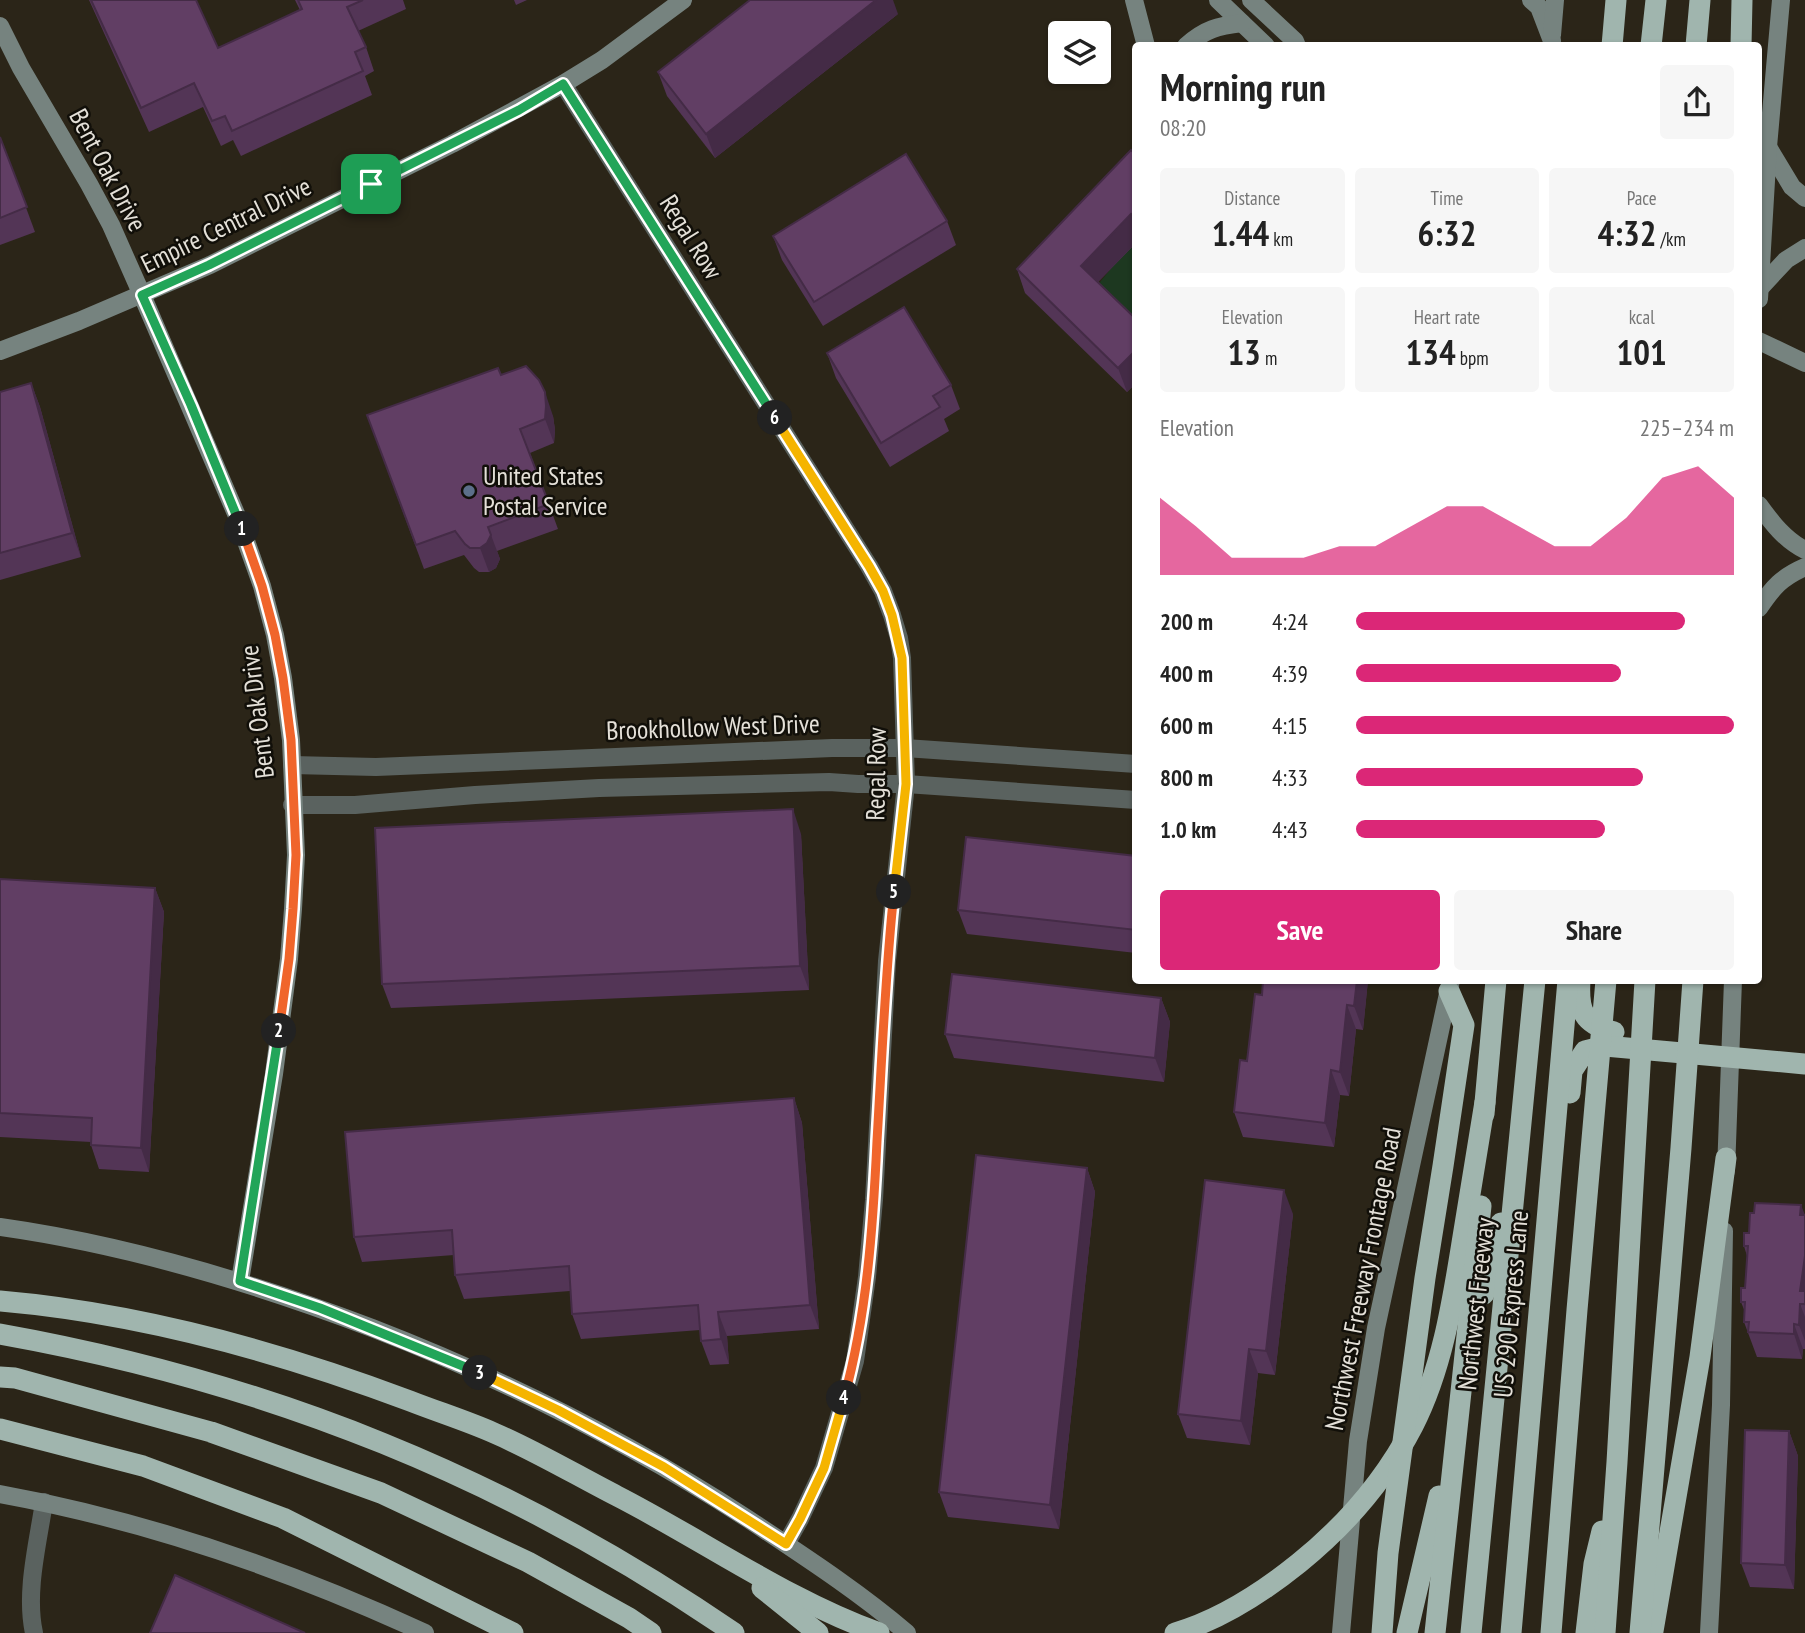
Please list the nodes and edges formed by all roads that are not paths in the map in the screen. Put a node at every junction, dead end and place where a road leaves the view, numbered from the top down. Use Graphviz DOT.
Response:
graph roads {
  1 [pos="683,0"];
  2 [pos="1134,0"];
  3 [pos="1218,0"];
  4 [pos="1531,0"];
  5 [pos="1555,0"];
  6 [pos="1616,0"];
  7 [pos="1656,0"];
  8 [pos="1700,0"];
  9 [pos="1742,0"];
  10 [pos="1781,0"];
  11 [pos="1255,2"];
  12 [pos="1242,23"];
  13 [pos="0,26"];
  14 [pos="1145,42"];
  15 [pos="1190,42"];
  16 [pos="1262,42"];
  17 [pos="1295,42"];
  18 [pos="1552,42"];
  19 [pos="1552,42"];
  20 [pos="1612,42"];
  21 [pos="1651,42"];
  22 [pos="1696,42"];
  23 [pos="1741,42"];
  24 [pos="563,84"];
  25 [pos="1768,148"];
  26 [pos="1805,198"];
  27 [pos="1762,242"];
  28 [pos="1805,248"];
  29 [pos="1762,286"];
  30 [pos="142,295"];
  31 [pos="1762,342"];
  32 [pos="0,351"];
  33 [pos="1805,363"];
  34 [pos="1762,509"];
  35 [pos="1805,550"];
  36 [pos="1805,567"];
  37 [pos="1762,604"];
  38 [pos="905,748"];
  39 [pos="712,753"];
  40 [pos="1132,764"];
  41 [pos="292,765"];
  42 [pos="906,784"];
  43 [pos="712,785"];
  44 [pos="1132,800"];
  45 [pos="292,804"];
  46 [pos="1496,984"];
  47 [pos="1535,984"];
  48 [pos="1568,984"];
  49 [pos="1580,984"];
  50 [pos="1606,984"];
  51 [pos="1645,984"];
  52 [pos="1693,984"];
  53 [pos="1733,984"];
  54 [pos="1450,986"];
  55 [pos="1805,1052"];
  56 [pos="1805,1064"];
  57 [pos="1485,1102"];
  58 [pos="1519,1157"];
  59 [pos="1726,1158"];
  60 [pos="0,1227"];
  61 [pos="240,1281"];
  62 [pos="0,1301"];
  63 [pos="0,1335"];
  64 [pos="1536,1338"];
  65 [pos="0,1377"];
  66 [pos="0,1429"];
  67 [pos="1617,1462"];
  68 [pos="0,1494"];
  69 [pos="44,1502"];
  70 [pos="786,1544"];
  71 [pos="722,1556"];
  72 [pos="34,1633"];
  73 [pos="425,1633"];
  74 [pos="513,1633"];
  75 [pos="651,1633"];
  76 [pos="734,1633"];
  77 [pos="818,1633"];
  78 [pos="879,1633"];
  79 [pos="907,1633"];
  80 [pos="1175,1633"];
  81 [pos="1341,1633"];
  82 [pos="1382,1633"];
  83 [pos="1407,1633"];
  84 [pos="1435,1633"];
  85 [pos="1471,1633"];
  86 [pos="1511,1633"];
  87 [pos="1551,1633"];
  88 [pos="1586,1633"];
  89 [pos="1605,1633"];
  90 [pos="1640,1633"];
  91 [pos="1653,1633"];
  92 [pos="1709,1633"];
  1 -- 24 [label="main road, Empire Central Drive"];
  2 -- 14 [label="main road"];
  3 -- 12 [label="main road"];
  4 -- 18 [label="main road"];
  5 -- 19 [label="main road"];
  6 -- 20 [label="highway"];
  7 -- 21 [label="highway"];
  8 -- 22 [label="highway"];
  9 -- 23 [label="highway"];
  10 -- 25 [label="main road"];
  11 -- 17 [label="main road"];
  12 -- 15 [label="main road"];
  12 -- 16 [label="main road"];
  13 -- 30 [label="main road, Bent Oak Drive"];
  24 -- 30 [label="main road, Empire Central Drive"];
  24 -- 38 [label="street, Regal Row"];
  25 -- 26 [label="main road"];
  25 -- 27 [label="main road"];
  28 -- 29 [label="main road"];
  30 -- 32 [label="main road, Empire Central Drive"];
  30 -- 41 [label="main road, Bent Oak Drive"];
  31 -- 33 [label="main road"];
  34 -- 35 [label="main road"];
  36 -- 37 [label="main road"];
  38 -- 39 [label="street, Brookhollow West Drive"];
  38 -- 40 [label="street, Brookhollow West Drive"];
  38 -- 42 [label="street, Regal Row"];
  39 -- 41 [label="street, Brookhollow West Drive"];
  39 -- 43 [label="street"];
  41 -- 45 [label="main road, Bent Oak Drive"];
  42 -- 43 [label="street"];
  42 -- 44 [label="street"];
  42 -- 70 [label="street, Regal Row"];
  43 -- 45 [label="street"];
  45 -- 61 [label="main road, Bent Oak Drive"];
  46 -- 57 [label="highway"];
  47 -- 58 [label="highway, Northwest Freeway"];
  48 -- 64 [label="highway, US 290 Express Lane"];
  49 -- 55 [label="highway"];
  50 -- 87 [label="highway"];
  51 -- 67 [label="highway"];
  52 -- 90 [label="highway"];
  53 -- 59 [label="main road"];
  54 -- 81 [label="main road, Northwest Freeway Frontage Road"];
  54 -- 82 [label="highway"];
  56 -- 64 [label="highway"];
  57 -- 80 [label="highway"];
  57 -- 84 [label="highway"];
  58 -- 83 [label="highway"];
  58 -- 85 [label="highway, Northwest Freeway"];
  59 -- 91 [label="highway"];
  59 -- 92 [label="main road"];
  60 -- 61 [label="main road"];
  61 -- 70 [label="main road"];
  62 -- 71 [label="highway"];
  63 -- 76 [label="highway"];
  64 -- 86 [label="highway, US 290 Express Lane"];
  65 -- 75 [label="highway"];
  66 -- 74 [label="highway"];
  67 -- 88 [label="highway"];
  67 -- 89 [label="highway"];
  68 -- 69 [label="main road"];
  69 -- 72 [label="street"];
  69 -- 73 [label="main road"];
  70 -- 79 [label="main road"];
  71 -- 77 [label="highway"];
  71 -- 78 [label="highway"];
}
